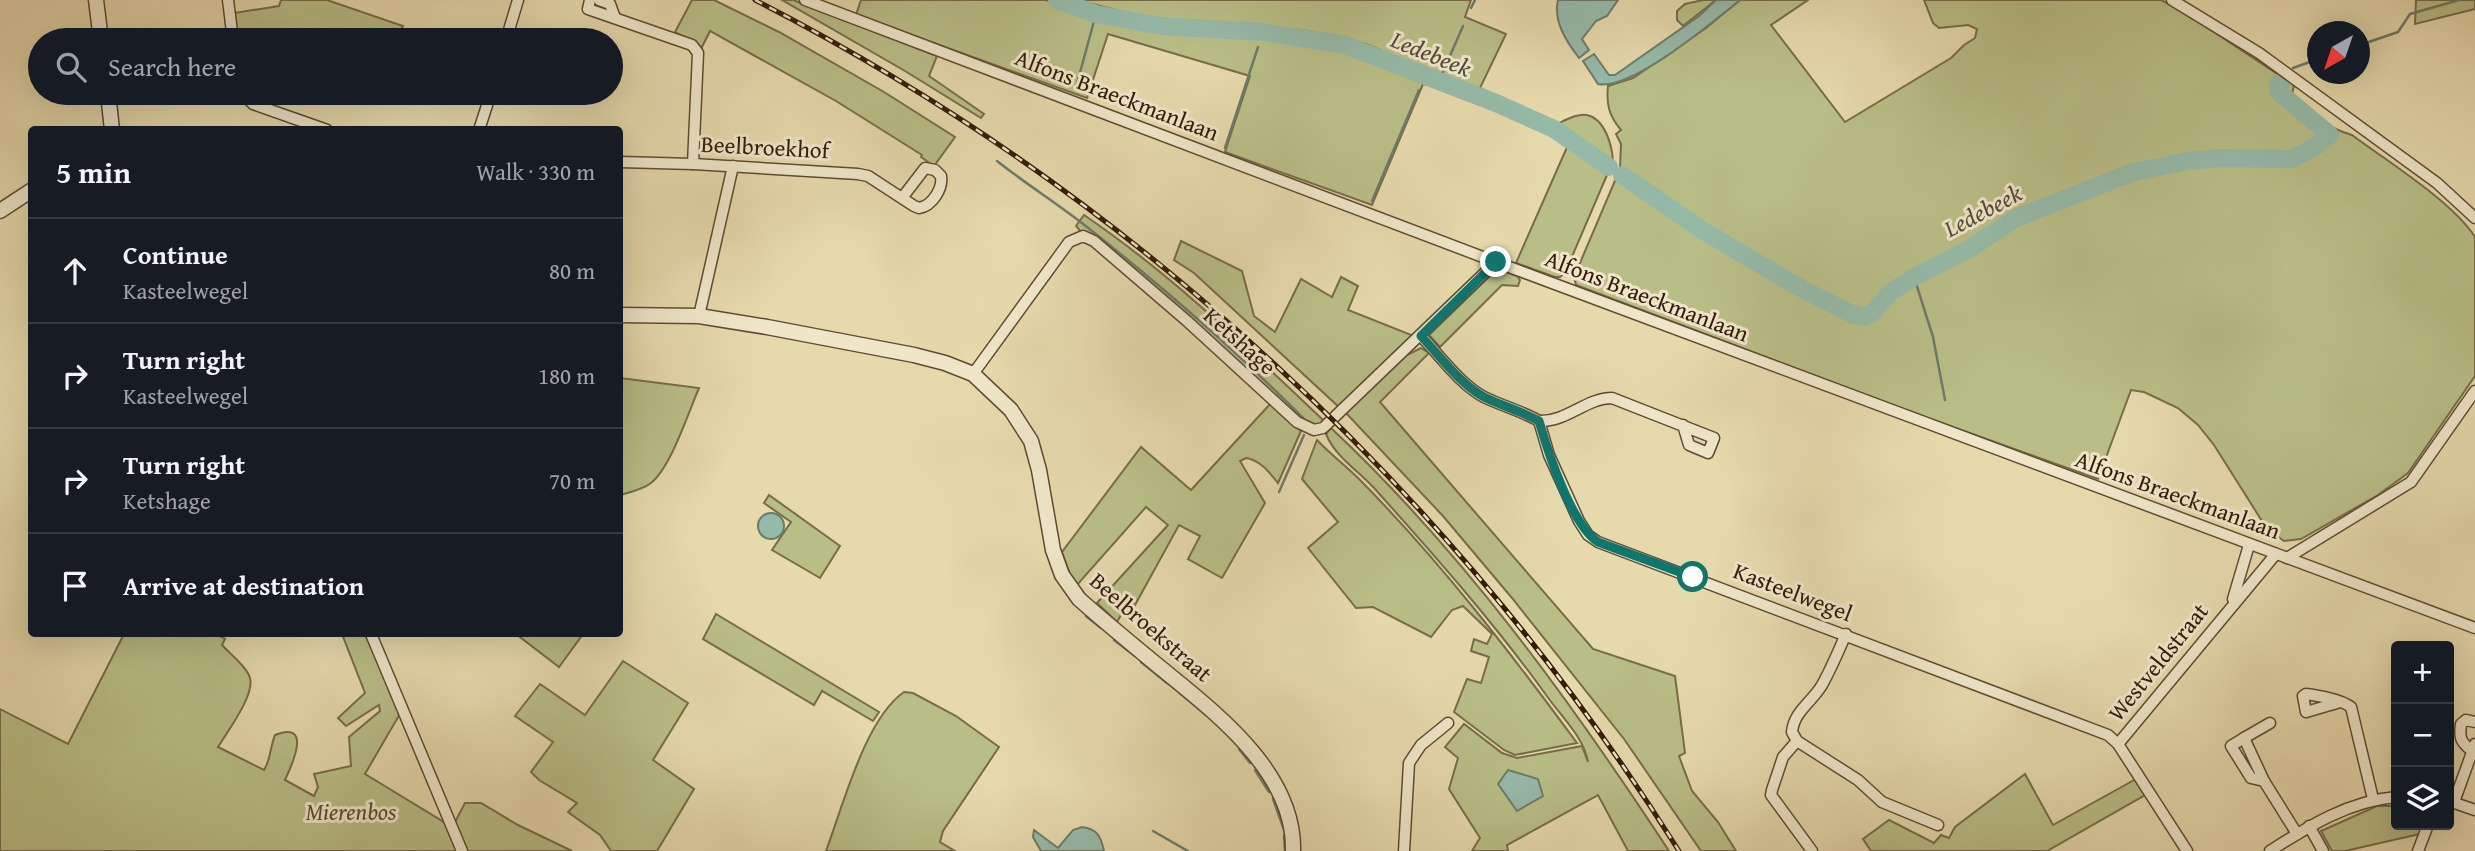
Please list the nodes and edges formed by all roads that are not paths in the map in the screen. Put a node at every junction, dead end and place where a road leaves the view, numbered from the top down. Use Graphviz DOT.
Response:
graph roads {
  1 [pos="96,0"];
  2 [pos="228,0"];
  3 [pos="518,0"];
  4 [pos="590,0"];
  5 [pos="599,0"];
  6 [pos="805,0"];
  7 [pos="2172,0"];
  8 [pos="615,18"];
  9 [pos="100,28"];
  10 [pos="232,28"];
  11 [pos="510,28"];
  12 [pos="109,105"];
  13 [pos="256,105"];
  14 [pos="487,105"];
  15 [pos="112,126"];
  16 [pos="316,126"];
  17 [pos="480,126"];
  18 [pos="623,162"];
  19 [pos="693,164"];
  20 [pos="733,166"];
  21 [pos="28,193"];
  22 [pos="902,198"];
  23 [pos="0,211"];
  24 [pos="2475,218"];
  25 [pos="1496,262"];
  26 [pos="623,315"];
  27 [pos="699,316"];
  28 [pos="1421,336"];
  29 [pos="973,374"];
  30 [pos="2475,391"];
  31 [pos="1539,421"];
  32 [pos="1683,425"];
  33 [pos="2249,545"];
  34 [pos="2275,555"];
  35 [pos="2287,558"];
  36 [pos="2231,605"];
  37 [pos="2475,628"];
  38 [pos="1846,634"];
  39 [pos="372,637"];
  40 [pos="2337,702"];
  41 [pos="2475,722"];
  42 [pos="1448,723"];
  43 [pos="2270,723"];
  44 [pos="1797,741"];
  45 [pos="2118,744"];
  46 [pos="2474,748"];
  47 [pos="2454,795"];
  48 [pos="2391,797"];
  49 [pos="2373,799"];
  50 [pos="2454,803"];
  51 [pos="2475,810"];
  52 [pos="1938,825"];
  53 [pos="2309,826"];
  54 [pos="2426,830"];
  55 [pos="2297,834"];
  56 [pos="2287,846"];
  57 [pos="462,851"];
  58 [pos="1293,851"];
  59 [pos="1404,851"];
  60 [pos="1812,851"];
  61 [pos="2187,851"];
  62 [pos="2270,851"];
  63 [pos="2323,851"];
  64 [pos="2418,851"];
  1 -- 9 [label="street"];
  2 -- 10 [label="street"];
  3 -- 11 [label="street"];
  4 -- 8 [label="street"];
  5 -- 8 [label="street"];
  6 -- 25 [label="street, Alfons Braeckmanlaan"];
  7 -- 24 [label="street"];
  8 -- 19 [label="street"];
  12 -- 15 [label="street"];
  13 -- 16 [label="street"];
  14 -- 17 [label="street"];
  18 -- 19 [label="street, Beelbroekhof"];
  19 -- 20 [label="street, Beelbroekhof"];
  20 -- 22 [label="street, Beelbroekhof"];
  20 -- 27 [label="street"];
  21 -- 23 [label="street"];
  25 -- 28 [label="street, Ketshage"];
  25 -- 33 [label="street, Alfons Braeckmanlaan"];
  26 -- 27 [label="street, Beelbroekstraat"];
  27 -- 29 [label="street, Beelbroekstraat"];
  28 -- 29 [label="street, Ketshage"];
  28 -- 31 [label="street"];
  29 -- 58 [label="street, Beelbroekstraat"];
  30 -- 35 [label="street"];
  31 -- 32 [label="street"];
  31 -- 38 [label="street, Kasteelwegel"];
  33 -- 34 [label="street, Alfons Braeckmanlaan"];
  33 -- 36 [label="street, Westveldstraat"];
  34 -- 35 [label="street, Alfons Braeckmanlaan"];
  34 -- 36 [label="street, Westveldstraat"];
  35 -- 37 [label="street, Alfons Braeckmanlaan"];
  36 -- 45 [label="street, Westveldstraat"];
  38 -- 44 [label="street"];
  38 -- 45 [label="street, Kasteelwegel"];
  39 -- 57 [label="street"];
  40 -- 49 [label="street"];
  41 -- 46 [label="street"];
  42 -- 59 [label="street"];
  43 -- 55 [label="street"];
  44 -- 52 [label="street"];
  44 -- 60 [label="street"];
  45 -- 61 [label="street, Westveldstraat"];
  46 -- 47 [label="street"];
  48 -- 49 [label="street"];
  49 -- 53 [label="street"];
  50 -- 51 [label="street"];
  53 -- 55 [label="street"];
  53 -- 63 [label="street"];
  54 -- 64 [label="street"];
  55 -- 56 [label="street"];
  56 -- 62 [label="street"];
}
